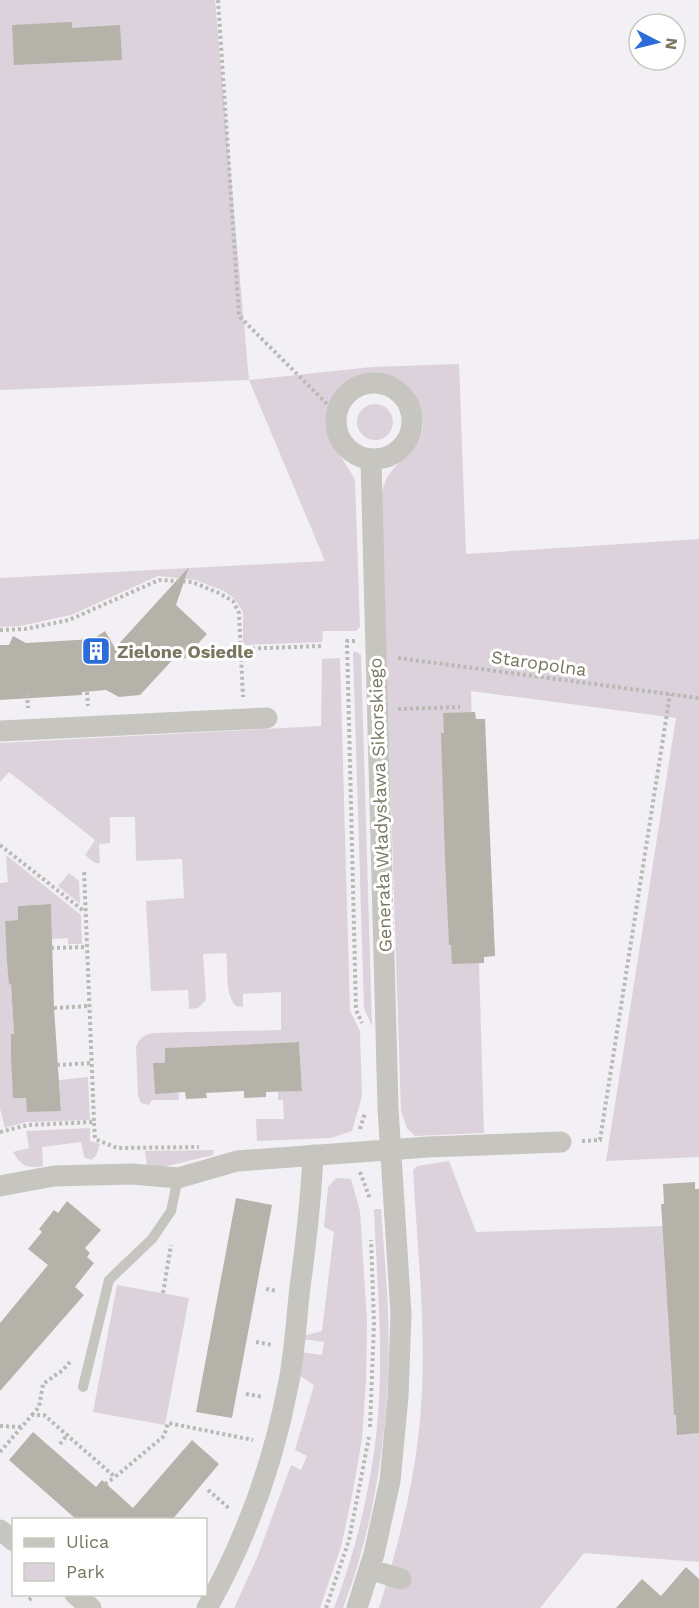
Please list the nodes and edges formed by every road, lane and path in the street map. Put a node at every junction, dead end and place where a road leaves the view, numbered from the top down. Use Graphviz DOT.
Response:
graph roads {
  1 [pos="218,0"];
  2 [pos="336,413"];
  3 [pos="371,460"];
  4 [pos="0,630"];
  5 [pos="322,646"];
  6 [pos="376,648"];
  7 [pos="240,649"];
  8 [pos="670,694"];
  9 [pos="699,698"];
  10 [pos="460,707"];
  11 [pos="378,709"];
  12 [pos="348,710"];
  13 [pos="267,718"];
  14 [pos="244,719"];
  15 [pos="0,731"];
  16 [pos="0,845"];
  17 [pos="84,869"];
  18 [pos="85,913"];
  19 [pos="87,947"];
  20 [pos="51,948"];
  21 [pos="90,1006"];
  22 [pos="54,1008"];
  23 [pos="366,1031"];
  24 [pos="92,1063"];
  25 [pos="57,1065"];
  26 [pos="366,1108"];
  27 [pos="0,1132"];
  28 [pos="358,1138"];
  29 [pos="561,1142"];
  30 [pos="390,1150"];
  31 [pos="313,1155"];
  32 [pos="357,1164"];
  33 [pos="178,1178"];
  34 [pos="0,1186"];
  35 [pos="370,1200"];
  36 [pos="371,1233"];
  37 [pos="172,1237"];
  38 [pos="163,1293"];
  39 [pos="256,1342"];
  40 [pos="281,1346"];
  41 [pos="73,1358"];
  42 [pos="83,1387"];
  43 [pos="246,1394"];
  44 [pos="270,1398"];
  45 [pos="32,1415"];
  46 [pos="0,1426"];
  47 [pos="21,1428"];
  48 [pos="68,1434"];
  49 [pos="259,1441"];
  50 [pos="60,1443"];
  51 [pos="0,1452"];
  52 [pos="115,1477"];
  53 [pos="105,1484"];
  54 [pos="208,1490"];
  55 [pos="235,1513"];
  56 [pos="0,1530"];
  57 [pos="12,1539"];
  58 [pos="369,1569"];
  59 [pos="401,1579"];
  60 [pos="33,1596"];
  61 [pos="77,1596"];
  62 [pos="29,1600"];
  63 [pos="91,1608"];
  64 [pos="207,1608"];
  65 [pos="326,1608"];
  66 [pos="357,1608"];
  1 -- 2 [label="path"];
  2 -- 3 [label="street"];
  2 -- 3 [label="street"];
  3 -- 6 [label="street, Generała Władysława Sikorskiego"];
  4 -- 7 [label="path"];
  5 -- 7 [label="path"];
  6 -- 8 [label="path, Staropolna"];
  6 -- 11 [label="street, Generała Władysława Sikorskiego"];
  6 -- 12 [label="path, Staropolna"];
  7 -- 14 [label="path"];
  8 -- 9 [label="path, Staropolna"];
  8 -- 29 [label="path"];
  10 -- 11 [label="path"];
  11 -- 12 [label="path"];
  11 -- 30 [label="street, Generała Władysława Sikorskiego"];
  12 -- 23 [label="path"];
  13 -- 14 [label="street"];
  14 -- 15 [label="street"];
  16 -- 18 [label="path"];
  17 -- 18 [label="path"];
  18 -- 19 [label="path"];
  19 -- 20 [label="path"];
  19 -- 21 [label="path"];
  21 -- 22 [label="path"];
  21 -- 24 [label="path"];
  24 -- 25 [label="path"];
  24 -- 27 [label="path"];
  26 -- 28 [label="path"];
  29 -- 30 [label="street"];
  30 -- 31 [label="street"];
  30 -- 58 [label="street, Generała Władysława Sikorskiego"];
  31 -- 33 [label="street"];
  31 -- 64 [label="street"];
  32 -- 35 [label="path"];
  33 -- 34 [label="street"];
  33 -- 42 [label="lane"];
  36 -- 65 [label="path"];
  37 -- 38 [label="path"];
  39 -- 40 [label="path"];
  41 -- 45 [label="path"];
  43 -- 44 [label="path"];
  45 -- 47 [label="path"];
  45 -- 48 [label="path"];
  46 -- 47 [label="path"];
  47 -- 51 [label="path"];
  48 -- 50 [label="path"];
  48 -- 52 [label="path"];
  49 -- 52 [label="path"];
  52 -- 53 [label="path"];
  54 -- 55 [label="path"];
  56 -- 57 [label="street"];
  58 -- 59 [label="street"];
  58 -- 66 [label="street, Generała Władysława Sikorskiego"];
  60 -- 62 [label="path"];
  61 -- 63 [label="street"];
}
